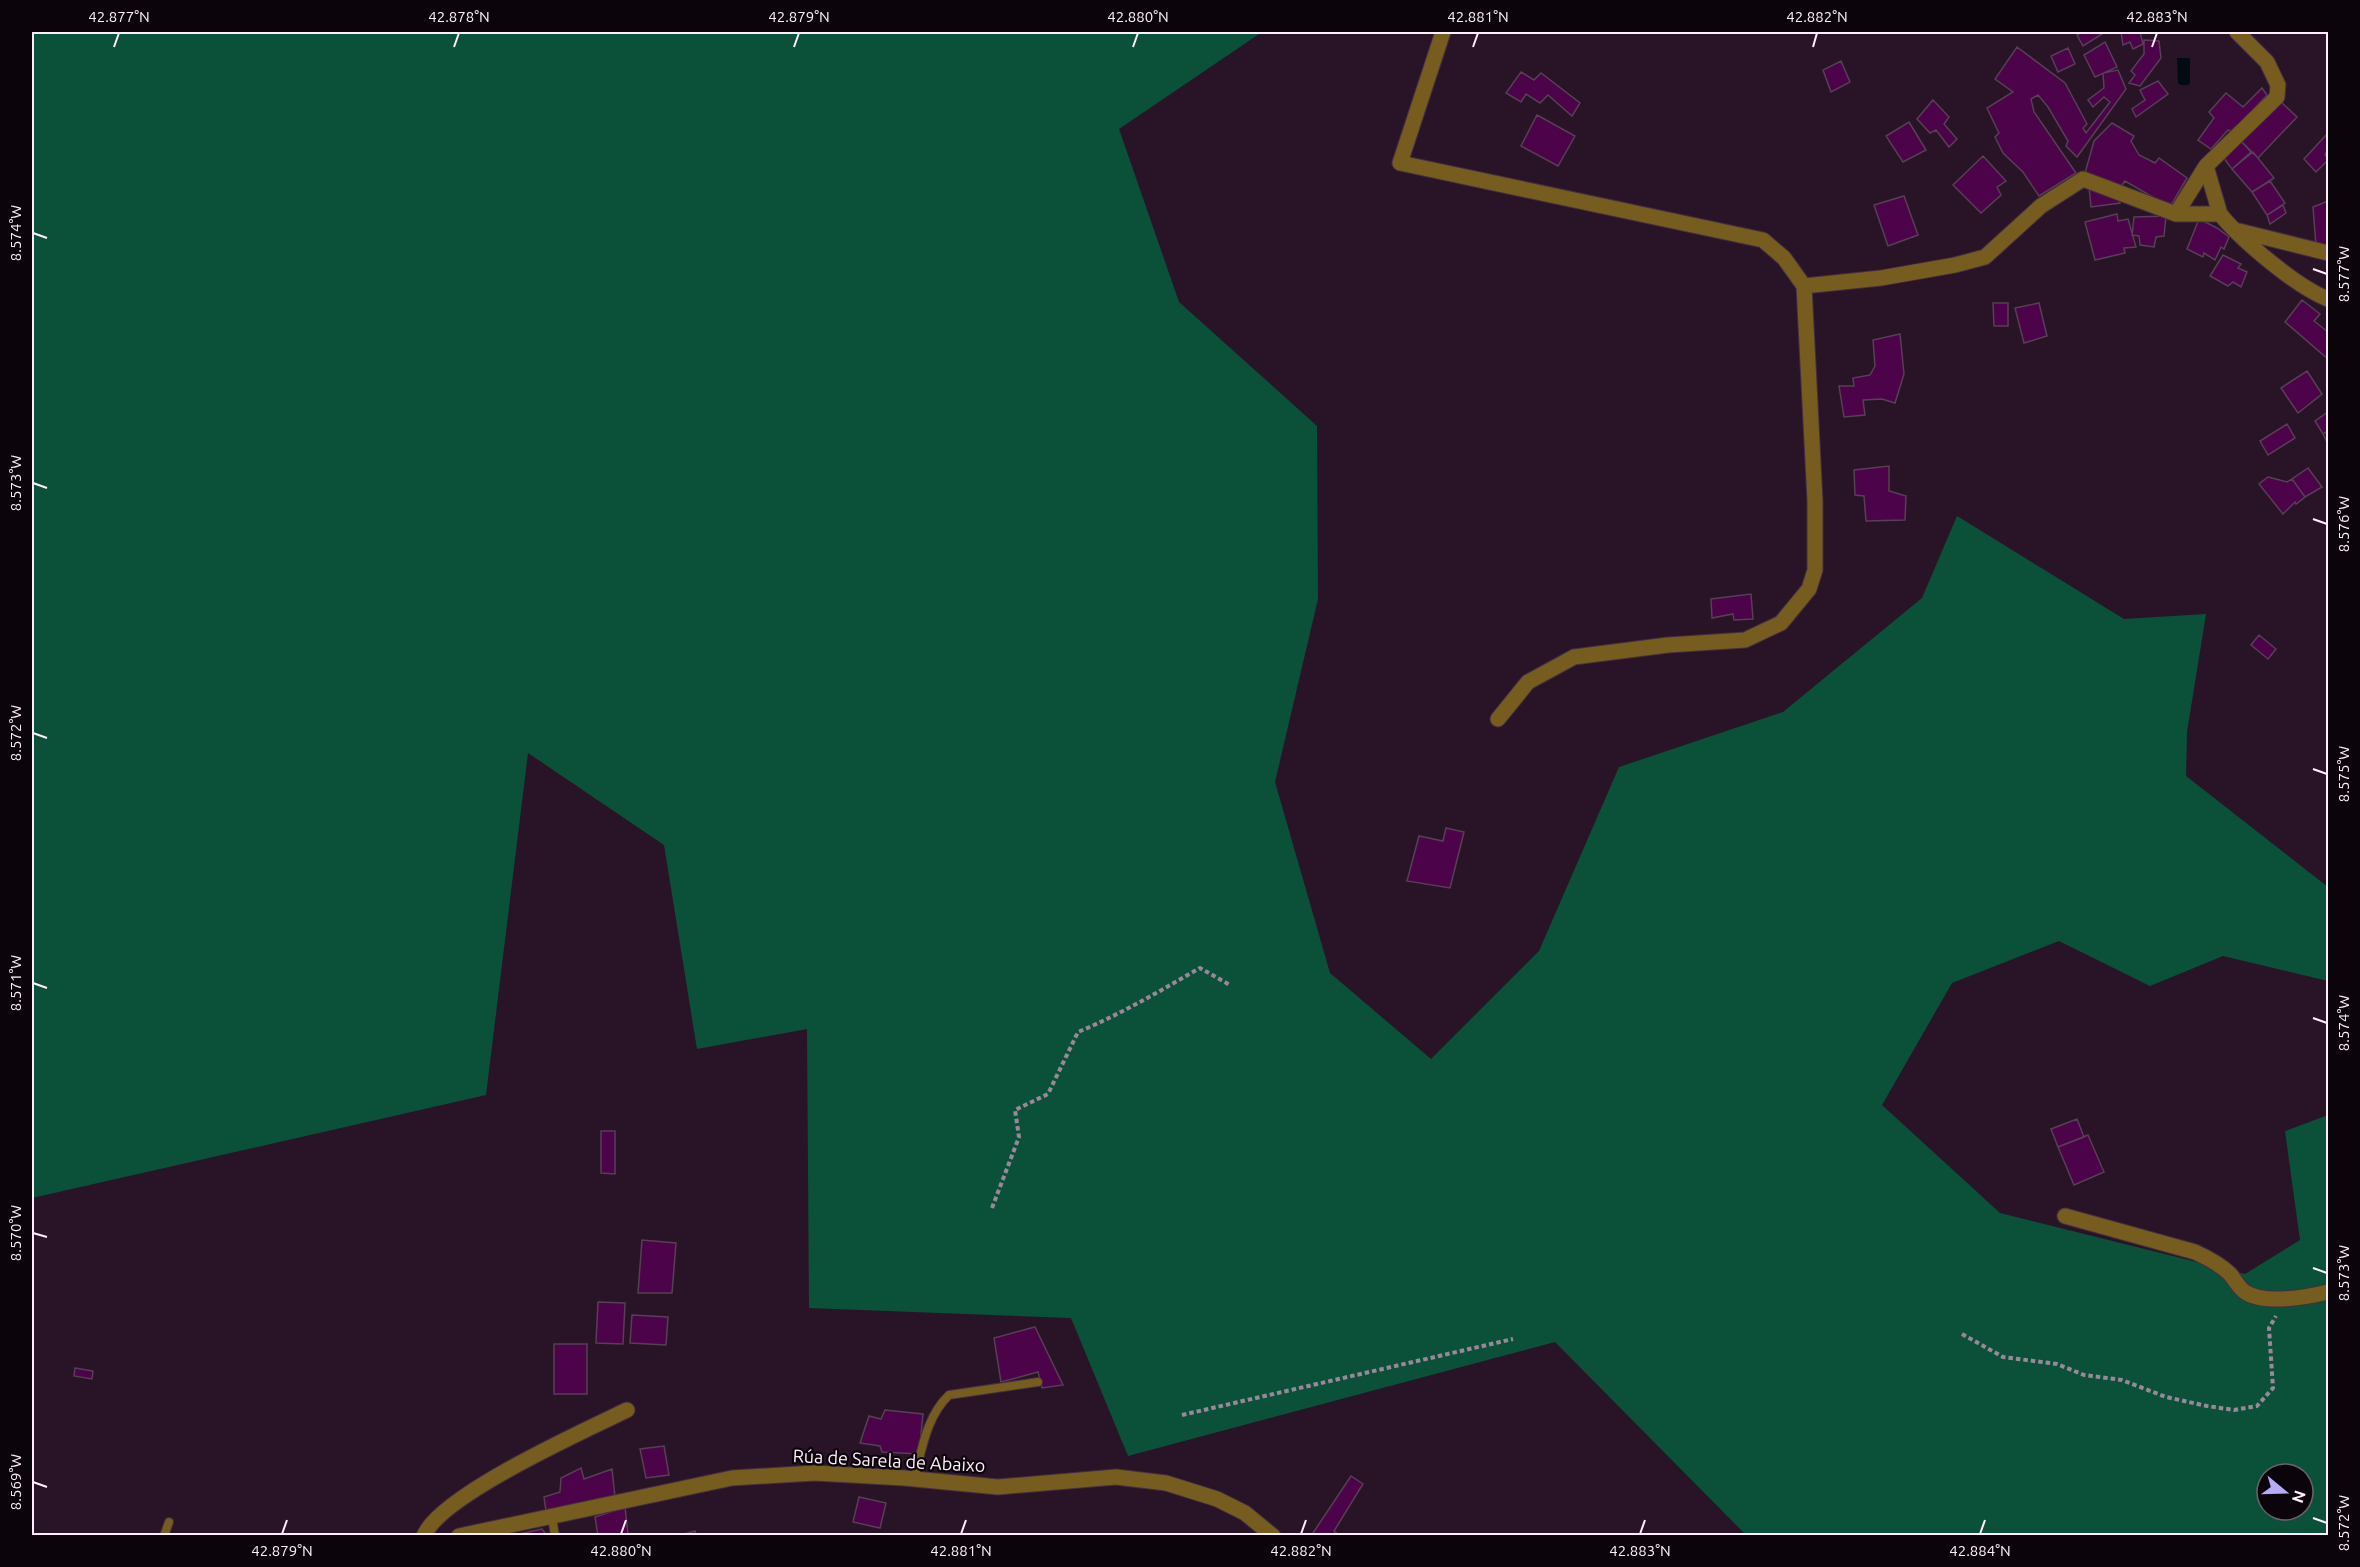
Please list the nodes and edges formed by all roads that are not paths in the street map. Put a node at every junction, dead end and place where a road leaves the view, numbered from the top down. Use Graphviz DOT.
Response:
graph roads {
  1 [pos="1443,32"];
  2 [pos="2237,32"];
  3 [pos="2206,166"];
  4 [pos="2176,214"];
  5 [pos="2220,214"];
  6 [pos="2233,230"];
  7 [pos="2328,253"];
  8 [pos="1804,286"];
  9 [pos="2328,299"];
  10 [pos="1498,719"];
  11 [pos="2065,1216"];
  12 [pos="2328,1292"];
  13 [pos="1038,1382"];
  14 [pos="627,1410"];
  15 [pos="914,1479"];
  16 [pos="552,1517"];
  17 [pos="169,1522"];
  18 [pos="164,1536"];
  19 [pos="424,1536"];
  20 [pos="459,1536"];
  21 [pos="555,1536"];
  22 [pos="1273,1536"];
  1 -- 8 [label="street"];
  2 -- 3 [label="street"];
  3 -- 4 [label="street"];
  3 -- 5 [label="street"];
  4 -- 5 [label="street"];
  4 -- 8 [label="street"];
  5 -- 6 [label="street"];
  6 -- 7 [label="street"];
  6 -- 9 [label="street"];
  8 -- 10 [label="street"];
  11 -- 12 [label="street"];
  13 -- 15 [label="lane"];
  14 -- 19 [label="street"];
  15 -- 16 [label="street, Rúa de Sarela de Abaixo"];
  15 -- 22 [label="street, Rúa de Sarela de Abaixo"];
  16 -- 20 [label="street, Rúa de Sarela de Abaixo"];
  16 -- 21 [label="lane"];
  17 -- 18 [label="lane"];
}
